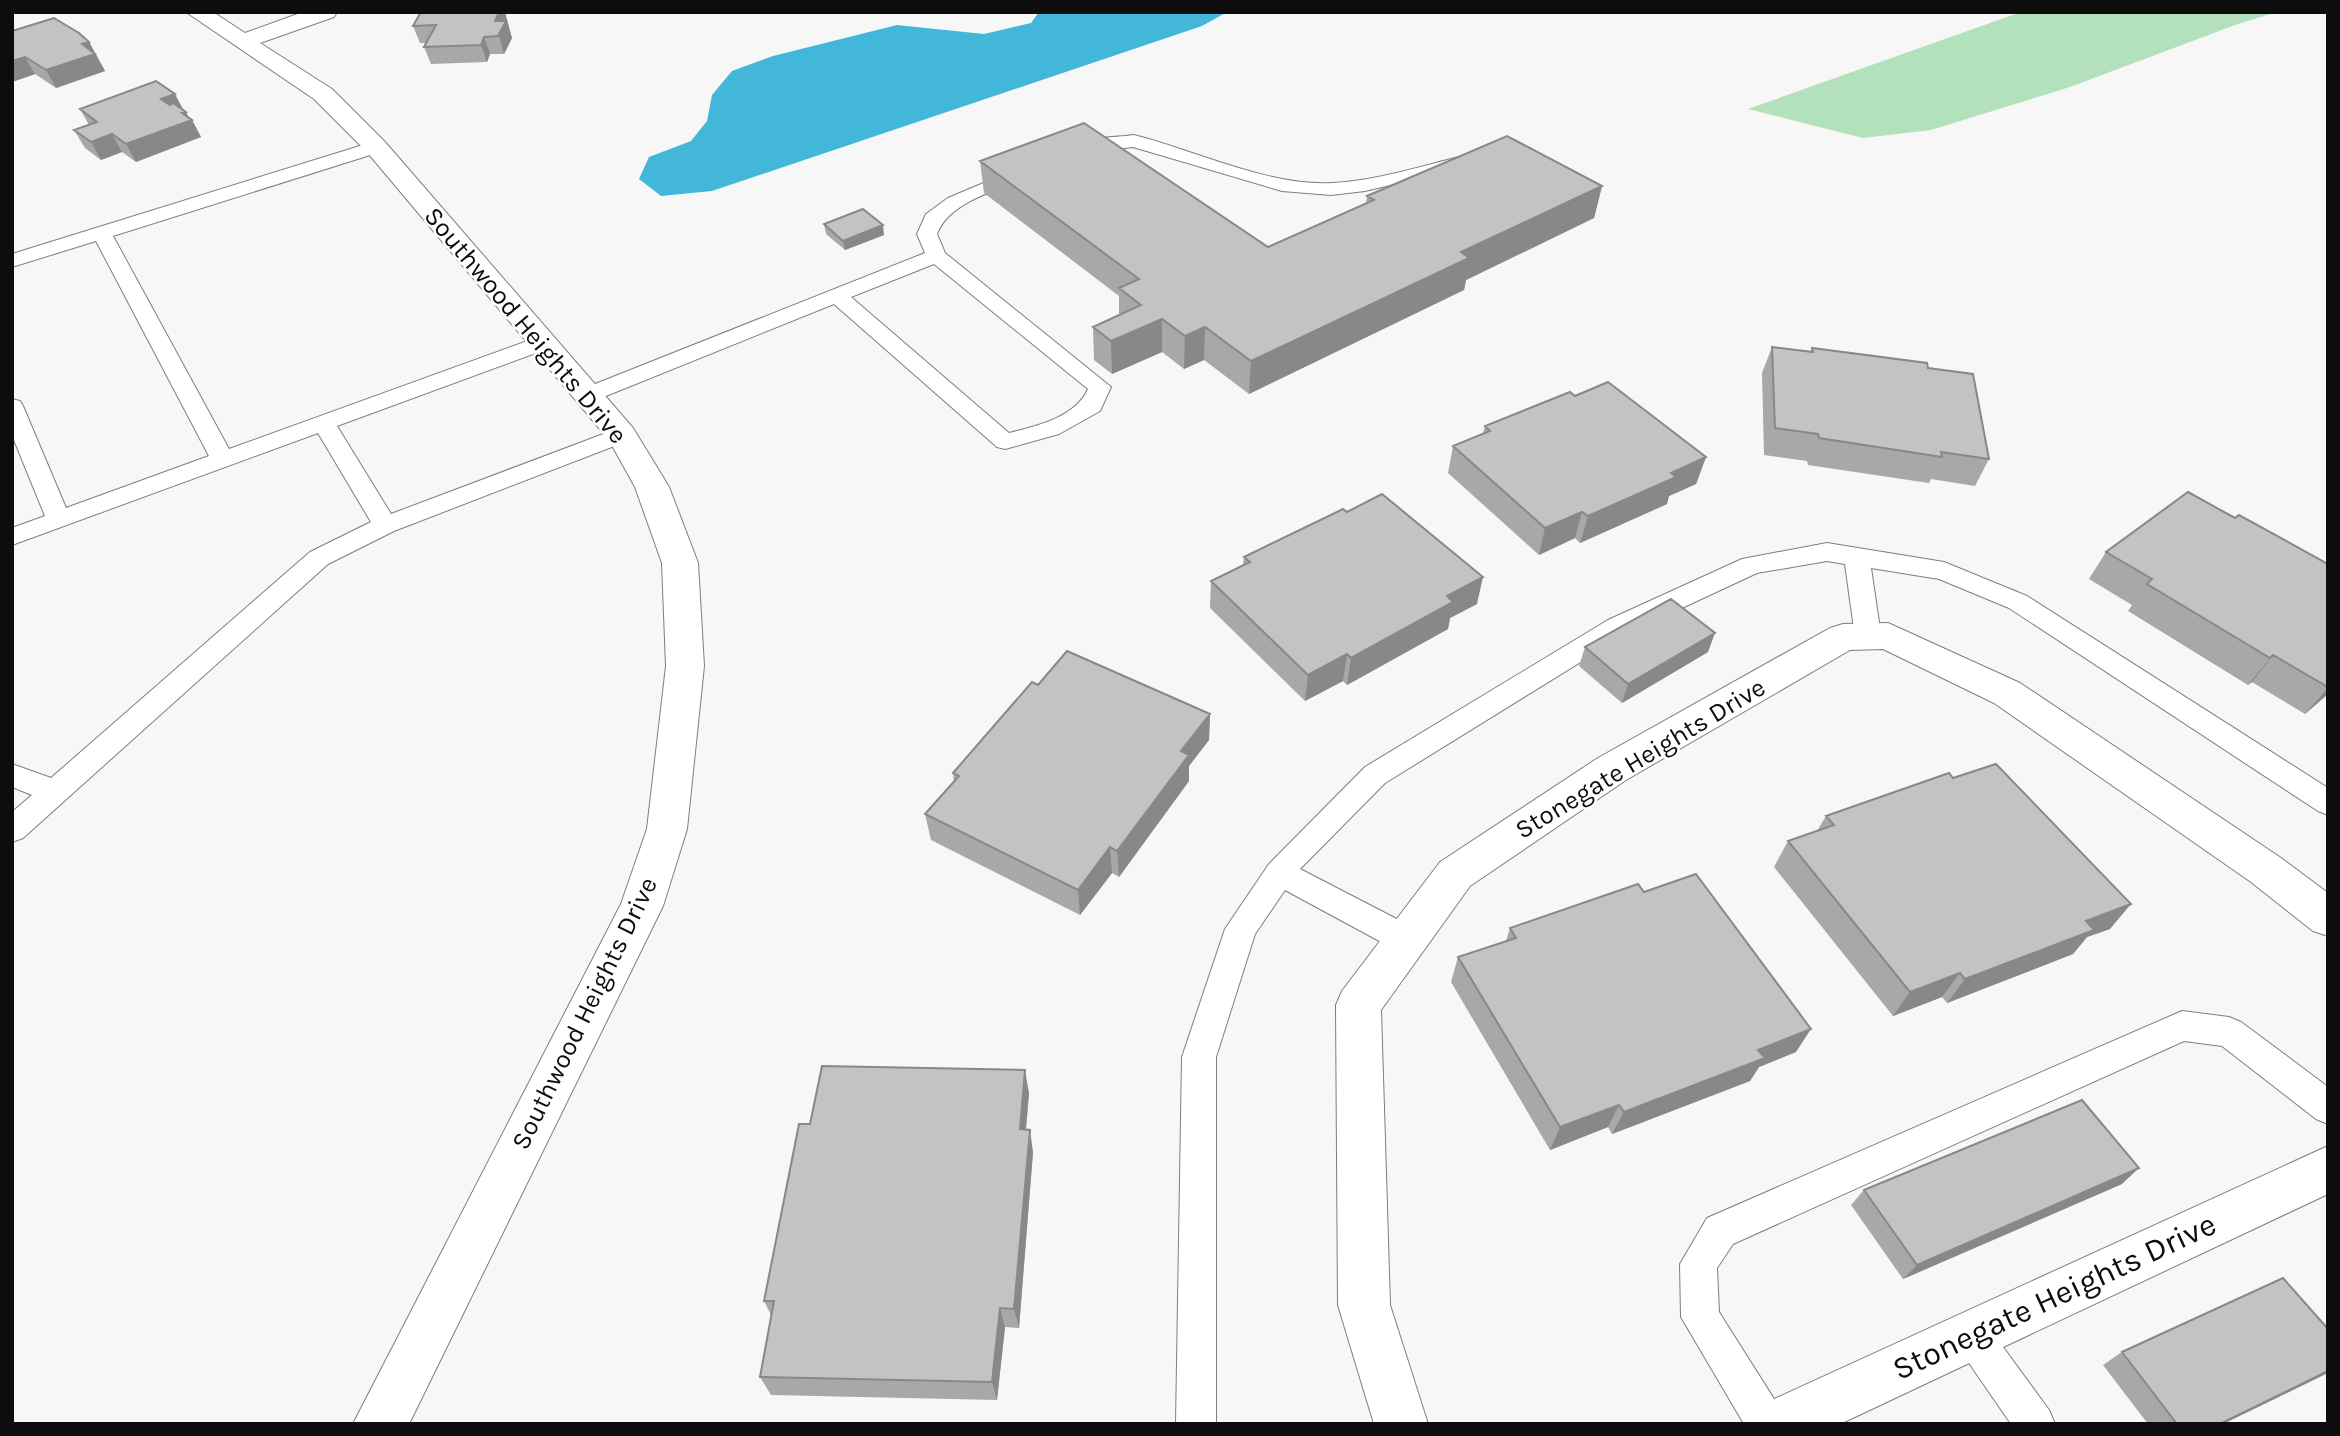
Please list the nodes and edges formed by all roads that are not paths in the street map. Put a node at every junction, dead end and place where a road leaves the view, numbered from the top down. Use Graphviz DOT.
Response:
graph roads {
  1 [pos="197,12"];
  2 [pos="326,12"];
  3 [pos="243,41"];
  4 [pos="376,147"];
  5 [pos="1061,158"];
  6 [pos="1475,160"];
  7 [pos="1039,166"];
  8 [pos="102,233"];
  9 [pos="936,256"];
  10 [pos="12,261"];
  11 [pos="836,295"];
  12 [pos="544,342"];
  13 [pos="588,395"];
  14 [pos="12,406"];
  15 [pos="324,423"];
  16 [pos="622,435"];
  17 [pos="223,460"];
  18 [pos="60,520"];
  19 [pos="385,524"];
  20 [pos="12,537"];
  21 [pos="1857,557"];
  22 [pos="1868,636"];
  23 [pos="12,775"];
  24 [pos="54,792"];
  25 [pos="2328,803"];
  26 [pos="12,830"];
  27 [pos="1280,873"];
  28 [pos="2328,918"];
  29 [pos="1406,940"];
  30 [pos="2328,1108"];
  31 [pos="2328,1169"];
  32 [pos="1971,1335"];
  33 [pos="380,1424"];
  34 [pos="1196,1424"];
  35 [pos="1401,1424"];
  36 [pos="1767,1424"];
  37 [pos="1780,1424"];
  38 [pos="2035,1424"];
  1 -- 3 [label="street, Southwood Heights Drive"];
  2 -- 3 [label="street"];
  3 -- 4 [label="street, Southwood Heights Drive"];
  4 -- 8 [label="lane"];
  4 -- 12 [label="street, Southwood Heights Drive"];
  5 -- 6 [label="lane"];
  7 -- 9 [label="lane"];
  8 -- 10 [label="lane"];
  8 -- 17 [label="lane"];
  9 -- 11 [label="lane"];
  9 -- 11 [label="lane"];
  11 -- 13 [label="lane"];
  12 -- 13 [label="street, Southwood Heights Drive"];
  12 -- 15 [label="lane"];
  13 -- 16 [label="street, Southwood Heights Drive"];
  14 -- 18 [label="lane"];
  15 -- 17 [label="lane"];
  15 -- 19 [label="lane"];
  16 -- 19 [label="lane"];
  16 -- 33 [label="street, Southwood Heights Drive"];
  17 -- 18 [label="lane"];
  18 -- 20 [label="lane"];
  19 -- 24 [label="lane"];
  21 -- 22 [label="lane"];
  21 -- 25 [label="lane"];
  21 -- 27 [label="lane"];
  22 -- 28 [label="street, Stonegate Heights Drive"];
  22 -- 29 [label="street, Stonegate Heights Drive"];
  23 -- 24 [label="lane"];
  24 -- 26 [label="lane"];
  27 -- 29 [label="lane"];
  27 -- 34 [label="lane"];
  29 -- 35 [label="street, Stonegate Heights Drive"];
  30 -- 36 [label="lane"];
  31 -- 32 [label="street, Stonegate Heights Drive"];
  32 -- 37 [label="street, Stonegate Heights Drive"];
  32 -- 38 [label="lane"];
}
